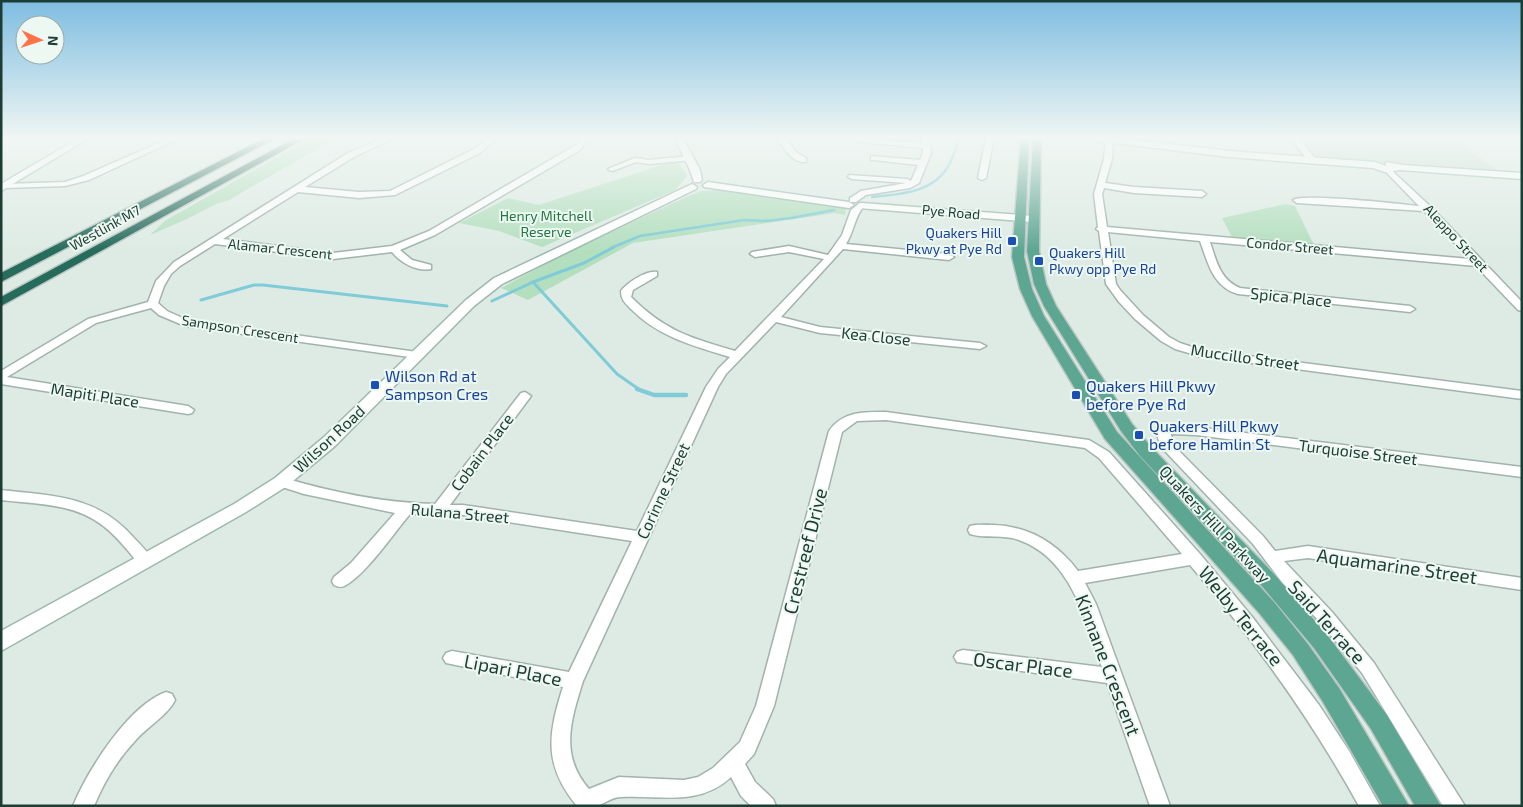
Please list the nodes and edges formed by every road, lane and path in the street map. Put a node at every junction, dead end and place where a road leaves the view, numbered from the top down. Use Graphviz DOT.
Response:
graph roads {
  1 [pos="22,176"];
  2 [pos="90,176"];
  3 [pos="199,176"];
  4 [pos="233,176"];
  5 [pos="319,176"];
  6 [pos="426,176"];
  7 [pos="530,176"];
  8 [pos="693,176"];
  9 [pos="918,176"];
  10 [pos="1025,176"];
  11 [pos="1032,176"];
  12 [pos="1103,176"];
  13 [pos="1399,176"];
  14 [pos="852,177"];
  15 [pos="916,181"];
  16 [pos="65,184"];
  17 [pos="695,184"];
  18 [pos="708,185"];
  19 [pos="1100,185"];
  20 [pos="3,187"];
  21 [pos="298,189"];
  22 [pos="70,192"];
  23 [pos="1202,194"];
  24 [pos="1298,200"];
  25 [pos="856,203"];
  26 [pos="1428,209"];
  27 [pos="1026,219"];
  28 [pos="1102,229"];
  29 [pos="1204,239"];
  30 [pos="214,241"];
  31 [pos="841,246"];
  32 [pos="394,249"];
  33 [pos="755,254"];
  34 [pos="949,257"];
  35 [pos="830,258"];
  36 [pos="1479,263"];
  37 [pos="428,267"];
  38 [pos="653,274"];
  39 [pos="1,278"];
  40 [pos="1,302"];
  41 [pos="152,304"];
  42 [pos="1522,308"];
  43 [pos="1410,309"];
  44 [pos="773,318"];
  45 [pos="980,346"];
  46 [pos="417,355"];
  47 [pos="738,356"];
  48 [pos="1,378"];
  49 [pos="1522,395"];
  50 [pos="525,396"];
  51 [pos="188,410"];
  52 [pos="1165,430"];
  53 [pos="1089,444"];
  54 [pos="1522,472"];
  55 [pos="281,482"];
  56 [pos="1,495"];
  57 [pos="406,509"];
  58 [pos="439,509"];
  59 [pos="975,530"];
  60 [pos="641,537"];
  61 [pos="1195,558"];
  62 [pos="1272,558"];
  63 [pos="145,560"];
  64 [pos="1075,578"];
  65 [pos="340,581"];
  66 [pos="1522,584"];
  67 [pos="1,642"];
  68 [pos="963,657"];
  69 [pos="452,658"];
  70 [pos="1112,676"];
  71 [pos="574,681"];
  72 [pos="166,700"];
  73 [pos="734,763"];
  74 [pos="588,803"];
  75 [pos="83,806"];
  76 [pos="766,806"];
  77 [pos="1160,806"];
  78 [pos="1370,806"];
  79 [pos="1396,806"];
  80 [pos="1429,806"];
  81 [pos="1455,806"];
  1 -- 20 [label="street"];
  2 -- 16 [label="street"];
  3 -- 39 [label="highway, Westlink M7"];
  4 -- 40 [label="highway, Westlink M7"];
  5 -- 21 [label="street"];
  6 -- 21 [label="street"];
  7 -- 32 [label="street, Alamar Crescent"];
  8 -- 17 [label="street"];
  9 -- 15 [label="street"];
  10 -- 27 [label="main road, Quakers Hill Parkway"];
  11 -- 27 [label="main road, Quakers Hill Parkway"];
  12 -- 19 [label="street, Muccillo Street"];
  13 -- 26 [label="street, Aleppo Street"];
  14 -- 15 [label="street"];
  15 -- 25 [label="street"];
  16 -- 20 [label="street"];
  16 -- 22 [label="street"];
  17 -- 18 [label="street, Wilson Road"];
  17 -- 46 [label="street, Wilson Road"];
  18 -- 25 [label="street, Pye Road"];
  19 -- 23 [label="street"];
  19 -- 28 [label="street, Muccillo Street"];
  21 -- 30 [label="street"];
  24 -- 26 [label="street"];
  25 -- 27 [label="street, Pye Road"];
  25 -- 31 [label="street, Corinne Street"];
  26 -- 36 [label="street, Aleppo Street"];
  27 -- 79 [label="main road, Quakers Hill Parkway"];
  27 -- 80 [label="main road, Quakers Hill Parkway"];
  28 -- 29 [label="street, Condor Street"];
  28 -- 49 [label="street, Muccillo Street"];
  29 -- 36 [label="street, Condor Street"];
  29 -- 43 [label="street, Spica Place"];
  30 -- 32 [label="street, Alamar Crescent"];
  30 -- 41 [label="street"];
  31 -- 34 [label="street"];
  31 -- 35 [label="street, Corinne Street"];
  32 -- 37 [label="street"];
  33 -- 35 [label="street"];
  35 -- 44 [label="street, Corinne Street"];
  36 -- 42 [label="street, Aleppo Street"];
  38 -- 47 [label="street"];
  41 -- 46 [label="street, Sampson Crescent"];
  41 -- 48 [label="street"];
  44 -- 45 [label="street, Kea Close"];
  44 -- 47 [label="street, Corinne Street"];
  46 -- 55 [label="street, Wilson Road"];
  47 -- 60 [label="street, Corinne Street"];
  48 -- 51 [label="street, Mapiti Place"];
  50 -- 58 [label="street, Cobain Place"];
  52 -- 54 [label="street, Turquoise Street"];
  52 -- 62 [label="street, Said Terrace"];
  53 -- 61 [label="street, Welby Terrace"];
  53 -- 73 [label="street, Crestreef Drive"];
  55 -- 57 [label="street, Rulana Street"];
  55 -- 63 [label="street, Wilson Road"];
  56 -- 63 [label="street"];
  57 -- 58 [label="street, Rulana Street"];
  57 -- 65 [label="street"];
  58 -- 60 [label="street, Rulana Street"];
  59 -- 64 [label="street, Kinnane Crescent"];
  60 -- 71 [label="street, Corinne Street"];
  61 -- 64 [label="street"];
  61 -- 78 [label="street, Welby Terrace"];
  62 -- 66 [label="street, Aquamarine Street"];
  62 -- 81 [label="street, Said Terrace"];
  63 -- 67 [label="street, Wilson Road"];
  64 -- 70 [label="street, Kinnane Crescent"];
  68 -- 70 [label="street, Oscar Place"];
  69 -- 71 [label="street, Lipari Place"];
  70 -- 77 [label="street, Kinnane Crescent"];
  71 -- 74 [label="street, Corinne Street"];
  72 -- 75 [label="street"];
  73 -- 74 [label="street, Crestreef Drive"];
  73 -- 76 [label="street"];
}
